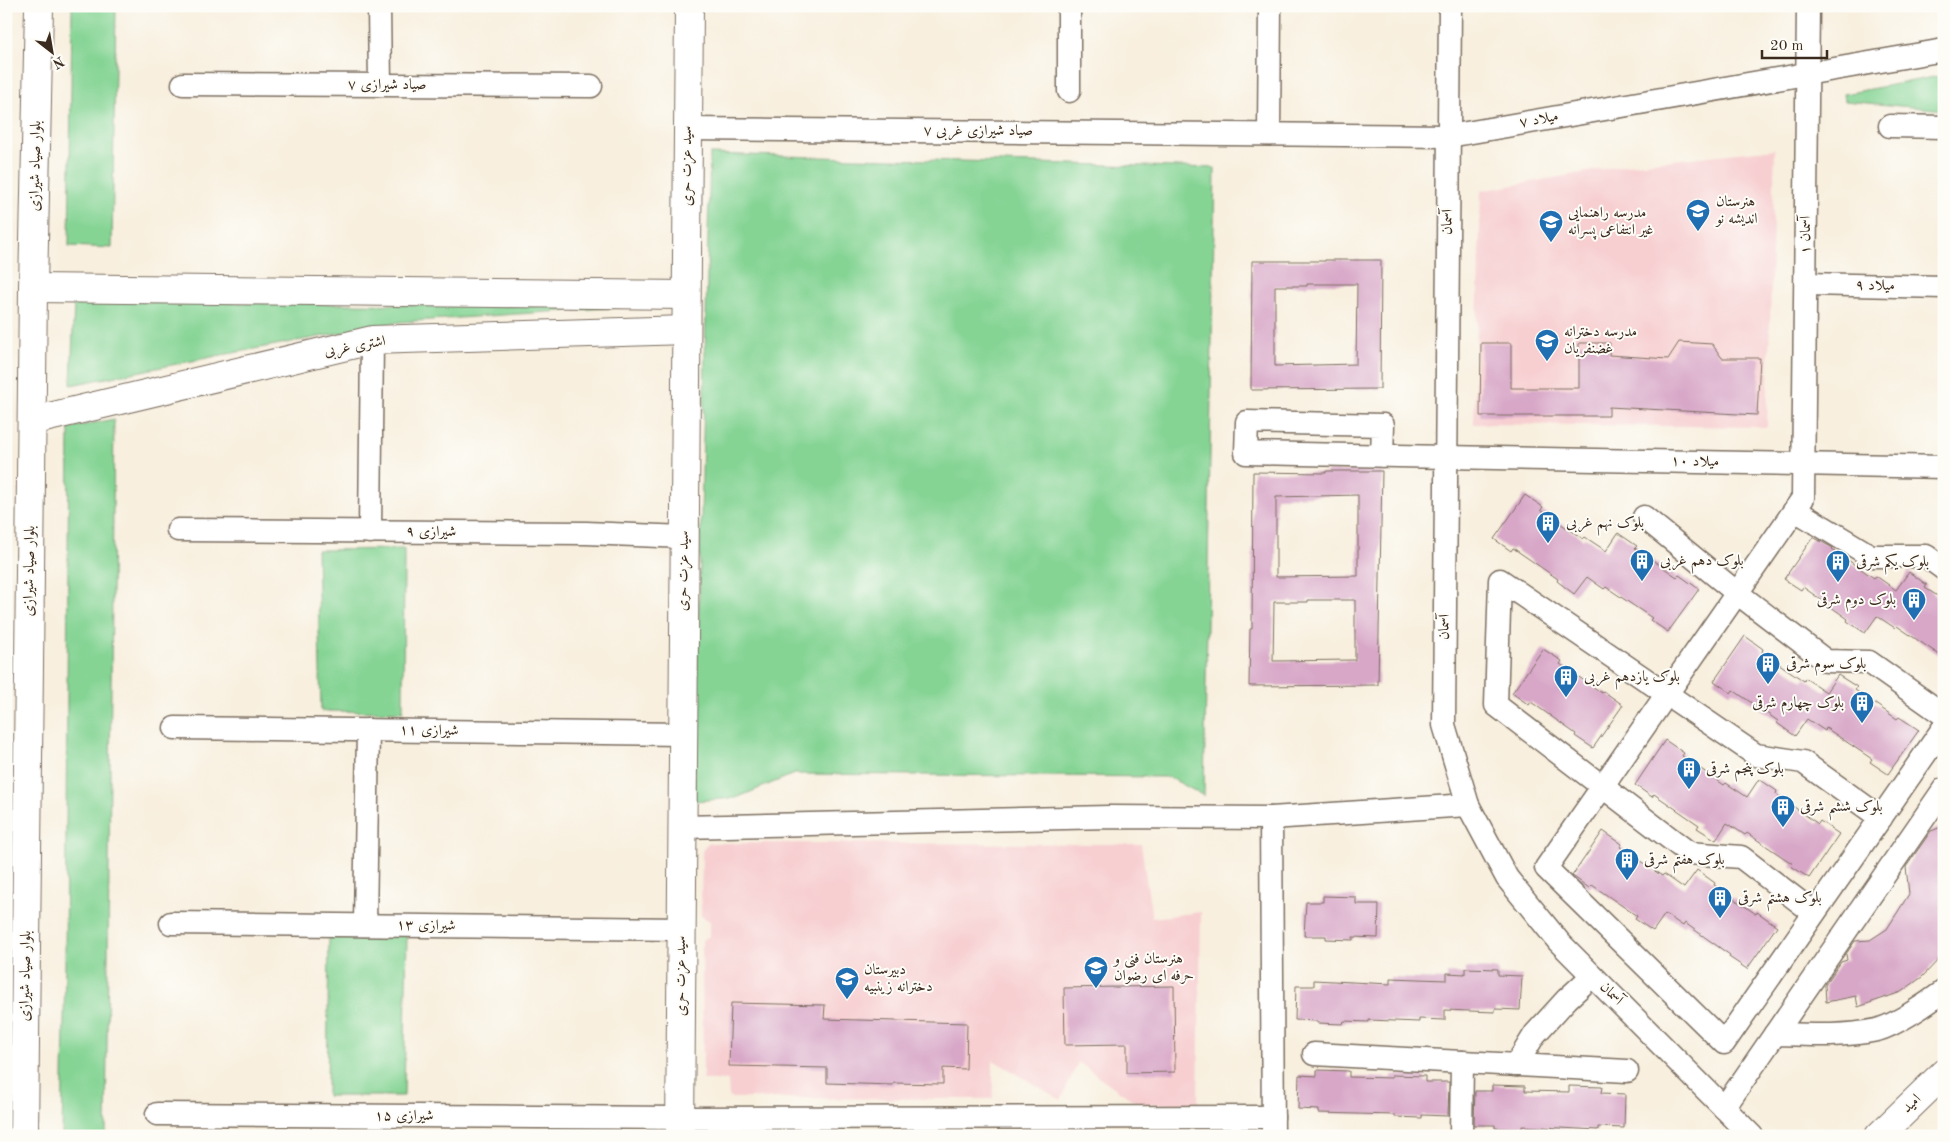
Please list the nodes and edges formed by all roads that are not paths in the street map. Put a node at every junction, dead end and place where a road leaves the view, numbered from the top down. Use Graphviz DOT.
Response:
graph roads {
  1 [pos="39,6"];
  2 [pos="379,6"];
  3 [pos="689,6"];
  4 [pos="1069,6"];
  5 [pos="1270,6"];
  6 [pos="1450,6"];
  7 [pos="1808,6"];
  8 [pos="1944,50"];
  9 [pos="1807,73"];
  10 [pos="183,84"];
  11 [pos="380,85"];
  12 [pos="591,86"];
  13 [pos="1069,91"];
  14 [pos="1890,126"];
  15 [pos="1944,127"];
  16 [pos="687,129"];
  17 [pos="1268,134"];
  18 [pos="1449,136"];
  19 [pos="1806,284"];
  20 [pos="1944,287"];
  21 [pos="33,288"];
  22 [pos="639,294"];
  23 [pos="686,295"];
  24 [pos="686,330"];
  25 [pos="636,331"];
  26 [pos="372,340"];
  27 [pos="32,421"];
  28 [pos="1382,456"];
  29 [pos="1446,457"];
  30 [pos="1803,464"];
  31 [pos="1944,467"];
  32 [pos="1795,510"];
  33 [pos="1644,518"];
  34 [pos="178,530"];
  35 [pos="370,532"];
  36 [pos="685,537"];
  37 [pos="1944,569"];
  38 [pos="1737,593"];
  39 [pos="1667,694"];
  40 [pos="1944,715"];
  41 [pos="1944,727"];
  42 [pos="175,728"];
  43 [pos="368,730"];
  44 [pos="683,734"];
  45 [pos="1603,787"];
  46 [pos="1944,789"];
  47 [pos="1468,805"];
  48 [pos="1271,818"];
  49 [pos="1881,818"];
  50 [pos="682,827"];
  51 [pos="1814,913"];
  52 [pos="171,923"];
  53 [pos="365,925"];
  54 [pos="682,929"];
  55 [pos="1592,976"];
  56 [pos="1944,991"];
  57 [pos="1776,1034"];
  58 [pos="1314,1054"];
  59 [pos="1462,1062"];
  60 [pos="1516,1065"];
  61 [pos="1627,1071"];
  62 [pos="1944,1073"];
  63 [pos="1724,1108"];
  64 [pos="157,1114"];
  65 [pos="362,1126"];
  66 [pos="1273,1126"];
  67 [pos="680,1127"];
  68 [pos="894,1127"];
  69 [pos="24,1136"];
  70 [pos="1461,1136"];
  71 [pos="1752,1136"];
  72 [pos="1880,1136"];
  1 -- 21 [label="street, بلوار صیاد شیرازی"];
  2 -- 11 [label="street"];
  3 -- 16 [label="street, سید عزت حری"];
  4 -- 13 [label="street"];
  5 -- 17 [label="street"];
  6 -- 18 [label="street, آسمان"];
  7 -- 9 [label="street, آسمان ۱"];
  8 -- 9 [label="street, میلاد ۷"];
  9 -- 18 [label="street, میلاد ۷"];
  9 -- 19 [label="street, آسمان ۱"];
  10 -- 11 [label="street, صیاد شیرازی ۷"];
  11 -- 12 [label="street, صیاد شیرازی ۷"];
  14 -- 15 [label="street"];
  16 -- 17 [label="street, صیاد شیرازی غربی ۷"];
  16 -- 23 [label="street, سید عزت حری"];
  17 -- 18 [label="street, میلاد ۷"];
  18 -- 29 [label="street, آسمان"];
  19 -- 20 [label="street, میلاد ۹"];
  19 -- 30 [label="street, آسمان ۱"];
  21 -- 22 [label="street"];
  21 -- 27 [label="street, بلوار صیاد شیرازی"];
  22 -- 23 [label="street"];
  22 -- 25 [label="street"];
  23 -- 24 [label="street, سید عزت حری"];
  24 -- 25 [label="street, اشتری غربی"];
  24 -- 36 [label="street, سید عزت حری"];
  25 -- 26 [label="street, اشتری غربی"];
  26 -- 27 [label="street, اشتری غربی"];
  26 -- 35 [label="street"];
  27 -- 69 [label="street, بلوار صیاد شیرازی"];
  28 -- 28 [label="street, میلاد ۱۰"];
  28 -- 29 [label="street, میلاد ۱۰"];
  29 -- 30 [label="street, میلاد ۱۰"];
  29 -- 47 [label="street, آسمان"];
  30 -- 31 [label="street, میلاد ۱۰"];
  30 -- 32 [label="street, آسمان ۱"];
  32 -- 37 [label="street"];
  32 -- 38 [label="street, آسمان ۱"];
  33 -- 38 [label="street"];
  34 -- 35 [label="street, شیرازی ۹"];
  35 -- 36 [label="street, شیرازی ۹"];
  36 -- 44 [label="street, سید عزت حری"];
  38 -- 39 [label="street, آسمان ۱"];
  38 -- 40 [label="street"];
  39 -- 45 [label="street, آسمان ۱"];
  39 -- 45 [label="street"];
  39 -- 49 [label="street"];
  41 -- 49 [label="street"];
  42 -- 43 [label="street, شیرازی ۱۱"];
  43 -- 44 [label="street, شیرازی ۱۱"];
  43 -- 53 [label="street"];
  44 -- 50 [label="street, سید عزت حری"];
  45 -- 51 [label="street"];
  45 -- 51 [label="street, آسمان ۱"];
  46 -- 57 [label="street"];
  47 -- 48 [label="street"];
  47 -- 55 [label="street, آسمان"];
  48 -- 50 [label="street"];
  48 -- 66 [label="street"];
  49 -- 51 [label="street"];
  50 -- 54 [label="street, سید عزت حری"];
  52 -- 53 [label="street, شیرازی ۱۳"];
  53 -- 54 [label="street, شیرازی ۱۳"];
  54 -- 67 [label="street, سید عزت حری"];
  55 -- 60 [label="street"];
  55 -- 63 [label="street, آسمان"];
  56 -- 57 [label="street"];
  57 -- 63 [label="street"];
  58 -- 59 [label="street"];
  59 -- 60 [label="street"];
  59 -- 70 [label="street"];
  60 -- 61 [label="street"];
  62 -- 72 [label="street, امید"];
  63 -- 71 [label="street, آسمان"];
  64 -- 65 [label="street, شیرازی ۱۵"];
  65 -- 67 [label="street, شیرازی ۱۵"];
  66 -- 68 [label="street, شیرازی ۱۵"];
  67 -- 68 [label="street, شیرازی ۱۵"];
}
